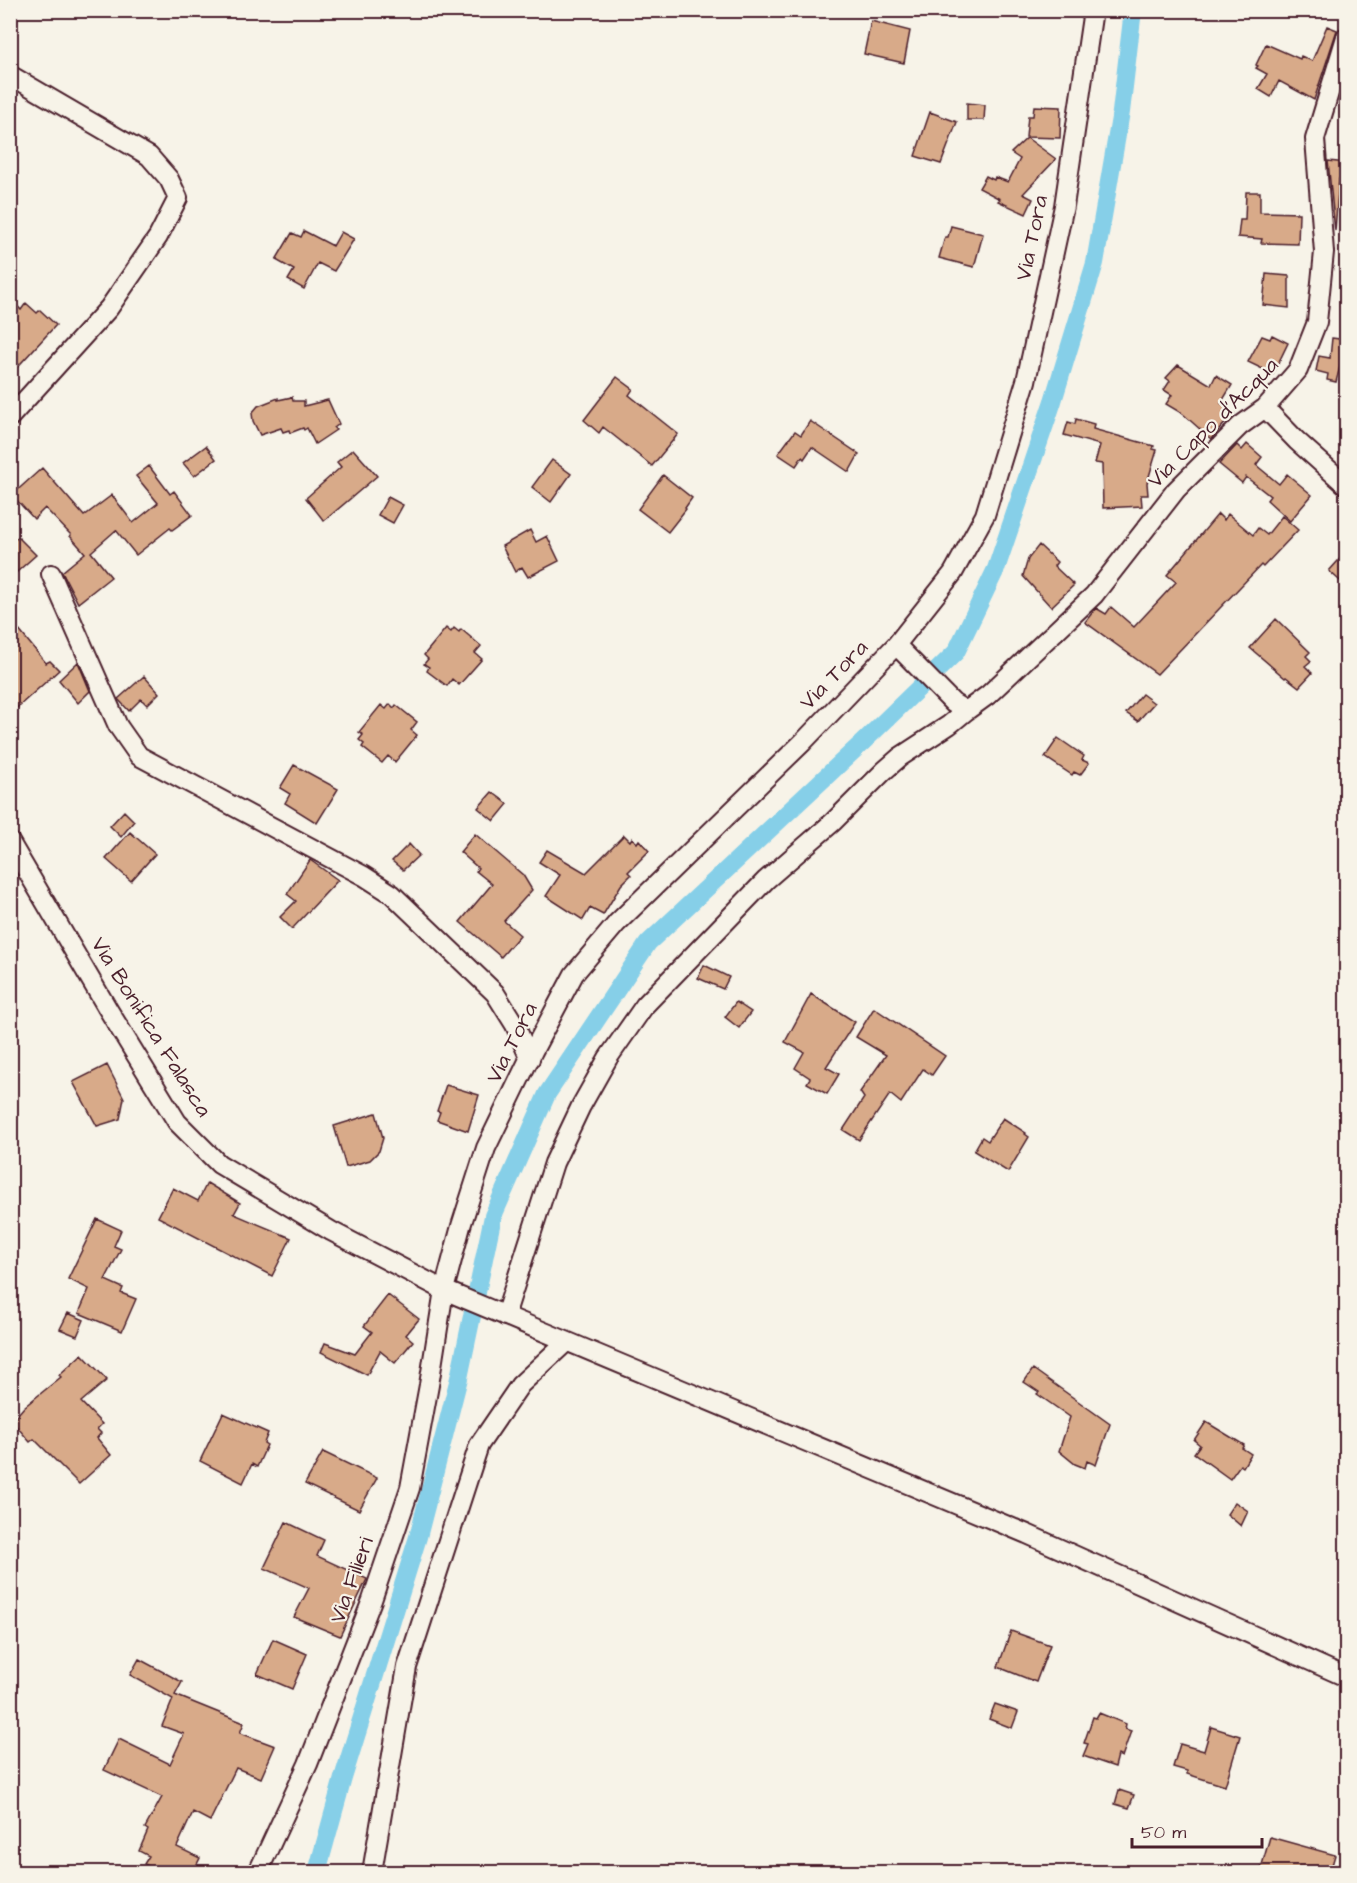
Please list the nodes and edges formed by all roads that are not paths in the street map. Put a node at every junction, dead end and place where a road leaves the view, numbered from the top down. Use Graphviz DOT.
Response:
graph roads {
  1 [pos="1093,10"];
  2 [pos="1347,37"];
  3 [pos="10,75"];
  4 [pos="1265,408"];
  5 [pos="10,417"];
  6 [pos="1347,485"];
  7 [pos="51,574"];
  8 [pos="899,649"];
  9 [pos="959,707"];
  10 [pos="10,842"];
  11 [pos="530,1059"];
  12 [pos="452,1293"];
  13 [pos="500,1314"];
  14 [pos="566,1342"];
  15 [pos="1347,1677"];
  16 [pos="262,1868"];
  17 [pos="372,1872"];
  1 -- 8 [label="street, Via Tora"];
  2 -- 4 [label="street, Via Capo d'Acqua"];
  3 -- 5 [label="street"];
  4 -- 6 [label="street"];
  4 -- 9 [label="street, Via Capo d'Acqua"];
  7 -- 11 [label="street"];
  8 -- 9 [label="street"];
  8 -- 11 [label="street, Via Tora"];
  9 -- 13 [label="street, Via Capo d'Acqua"];
  10 -- 12 [label="street, Via Bonifica Falasca"];
  11 -- 12 [label="street, Via Tora"];
  12 -- 13 [label="street, Via Bonifica Falasca"];
  12 -- 16 [label="street, Via Filieri"];
  13 -- 14 [label="street, Via Bonifica Falasca"];
  14 -- 15 [label="street, Via Bonifica Falasca"];
  14 -- 17 [label="street"];
}
